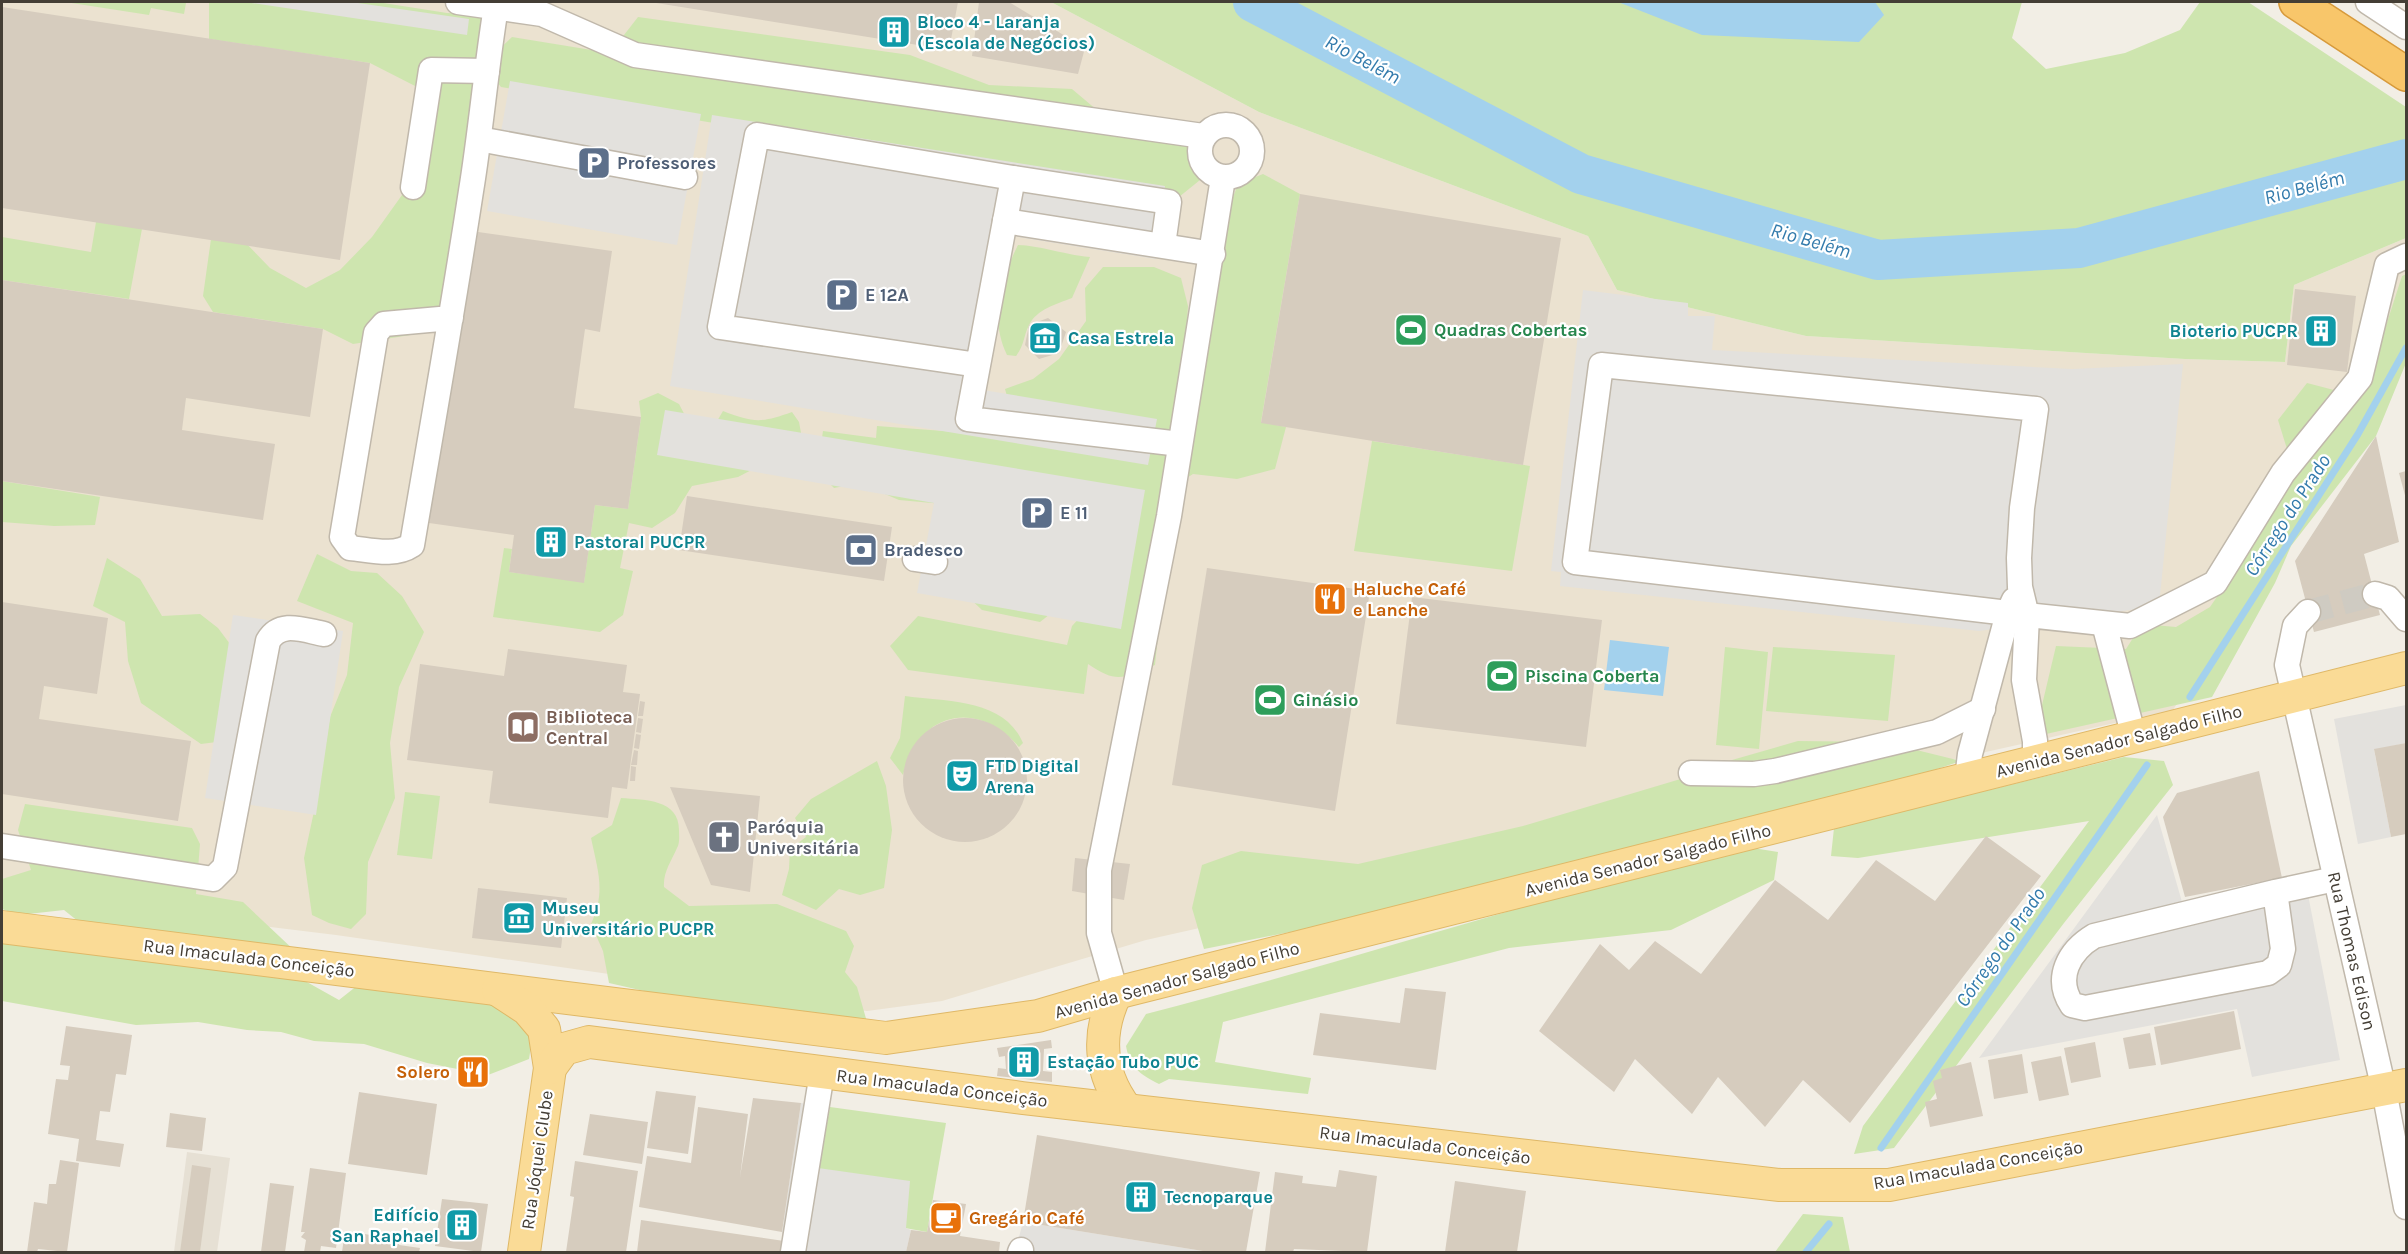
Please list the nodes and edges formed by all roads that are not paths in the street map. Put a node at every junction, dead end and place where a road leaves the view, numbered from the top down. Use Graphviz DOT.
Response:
graph roads {
  1 [pos="458,2"];
  2 [pos="2296,2"];
  3 [pos="2368,2"];
  4 [pos="496,7"];
  5 [pos="2406,27"];
  6 [pos="487,71"];
  7 [pos="2406,74"];
  8 [pos="1203,136"];
  9 [pos="479,139"];
  10 [pos="685,177"];
  11 [pos="1013,178"];
  12 [pos="1223,178"];
  13 [pos="412,187"];
  14 [pos="1005,221"];
  15 [pos="1163,245"];
  16 [pos="1213,254"];
  17 [pos="2397,260"];
  18 [pos="450,318"];
  19 [pos="978,365"];
  20 [pos="1180,444"];
  21 [pos="2375,594"];
  22 [pos="2308,612"];
  23 [pos="2018,614"];
  24 [pos="2406,619"];
  25 [pos="2104,624"];
  26 [pos="324,634"];
  27 [pos="2406,668"];
  28 [pos="2024,680"];
  29 [pos="1990,684"];
  30 [pos="2293,697"];
  31 [pos="1983,709"];
  32 [pos="2134,737"];
  33 [pos="2035,762"];
  34 [pos="1691,773"];
  35 [pos="1967,779"];
  36 [pos="2,846"];
  37 [pos="2335,879"];
  38 [pos="2275,892"];
  39 [pos="2,927"];
  40 [pos="497,989"];
  41 [pos="1116,993"];
  42 [pos="886,1038"];
  43 [pos="550,1068"];
  44 [pos="822,1073"];
  45 [pos="2395,1087"];
  46 [pos="1127,1110"];
  47 [pos="2406,1207"];
  48 [pos="524,1252"];
  49 [pos="793,1252"];
  1 -- 4 [label="street"];
  2 -- 7 [label="highway"];
  3 -- 5 [label="street"];
  4 -- 6 [label="street"];
  4 -- 8 [label="street"];
  6 -- 9 [label="street"];
  6 -- 13 [label="street"];
  8 -- 12 [label="street"];
  8 -- 12 [label="street"];
  9 -- 10 [label="street"];
  9 -- 18 [label="street"];
  11 -- 14 [label="street"];
  11 -- 15 [label="street"];
  11 -- 19 [label="street"];
  12 -- 16 [label="street"];
  14 -- 15 [label="street"];
  14 -- 19 [label="street"];
  15 -- 16 [label="street"];
  16 -- 20 [label="street"];
  17 -- 25 [label="street"];
  18 -- 18 [label="street"];
  19 -- 20 [label="street"];
  20 -- 41 [label="street"];
  21 -- 24 [label="street"];
  22 -- 30 [label="street, Rua Thomas Edison"];
  23 -- 23 [label="street"];
  23 -- 25 [label="street"];
  23 -- 28 [label="street"];
  23 -- 29 [label="street"];
  25 -- 32 [label="street"];
  26 -- 36 [label="street"];
  27 -- 30 [label="main road, Avenida Senador Salgado Filho"];
  28 -- 29 [label="street"];
  28 -- 33 [label="street"];
  29 -- 31 [label="street"];
  30 -- 32 [label="main road, Avenida Senador Salgado Filho"];
  30 -- 37 [label="street, Rua Thomas Edison"];
  31 -- 34 [label="street"];
  31 -- 35 [label="street"];
  32 -- 33 [label="main road, Avenida Senador Salgado Filho"];
  33 -- 35 [label="main road, Avenida Senador Salgado Filho"];
  35 -- 41 [label="main road, Avenida Senador Salgado Filho"];
  37 -- 38 [label="street"];
  37 -- 45 [label="street, Rua Thomas Edison"];
  38 -- 38 [label="street"];
  39 -- 40 [label="main road, Rua Imaculada Conceição"];
  40 -- 42 [label="main road, Rua Imaculada Conceição"];
  40 -- 43 [label="main road, Rua Imaculada Conceição"];
  41 -- 42 [label="main road, Avenida Senador Salgado Filho"];
  41 -- 46 [label="main road"];
  43 -- 44 [label="main road, Rua Imaculada Conceição"];
  43 -- 48 [label="main road, Rua Jóquei Clube"];
  44 -- 46 [label="main road, Rua Imaculada Conceição"];
  44 -- 49 [label="street"];
  45 -- 46 [label="main road, Rua Imaculada Conceição"];
  45 -- 47 [label="street, Rua Thomas Edison"];
}
